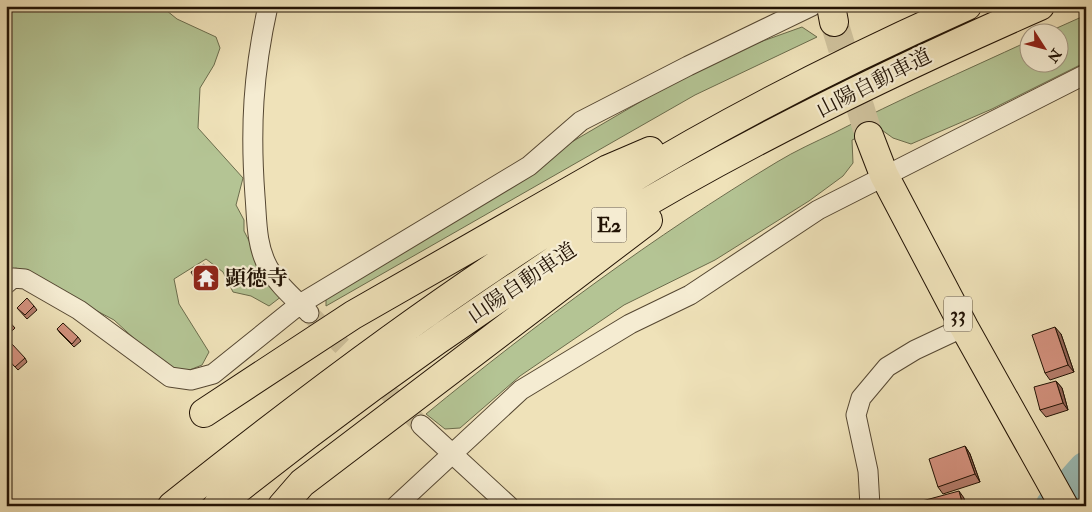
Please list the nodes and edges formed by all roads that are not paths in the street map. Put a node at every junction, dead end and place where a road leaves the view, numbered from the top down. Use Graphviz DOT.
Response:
graph roads {
  1 [pos="268,6"];
  2 [pos="812,6"];
  3 [pos="967,6"];
  4 [pos="1040,6"];
  5 [pos="1086,74"];
  6 [pos="777,98"];
  7 [pos="869,136"];
  8 [pos="748,146"];
  9 [pos="884,175"];
  10 [pos="6,284"];
  11 [pos="305,309"];
  12 [pos="964,327"];
  13 [pos="204,413"];
  14 [pos="421,425"];
  15 [pos="451,454"];
  16 [pos="1059,497"];
  17 [pos="172,506"];
  18 [pos="217,506"];
  19 [pos="282,506"];
  20 [pos="396,506"];
  21 [pos="509,506"];
  22 [pos="870,506"];
  1 -- 11 [label="street"];
  2 -- 11 [label="street"];
  3 -- 6 [label="main road, 山陽自動車道 / E2"];
  4 -- 8 [label="main road, 山陽自動車道 / E2"];
  5 -- 9 [label="street"];
  6 -- 13 [label="main road"];
  6 -- 17 [label="main road, 山陽自動車道 / E2"];
  7 -- 9 [label="main road, 33"];
  8 -- 18 [label="main road, 山陽自動車道 / E2"];
  8 -- 19 [label="main road"];
  9 -- 12 [label="main road, 33"];
  9 -- 15 [label="street"];
  10 -- 11 [label="street"];
  12 -- 16 [label="main road, 33"];
  12 -- 22 [label="street"];
  14 -- 15 [label="street"];
  15 -- 20 [label="street"];
  15 -- 21 [label="street"];
}
